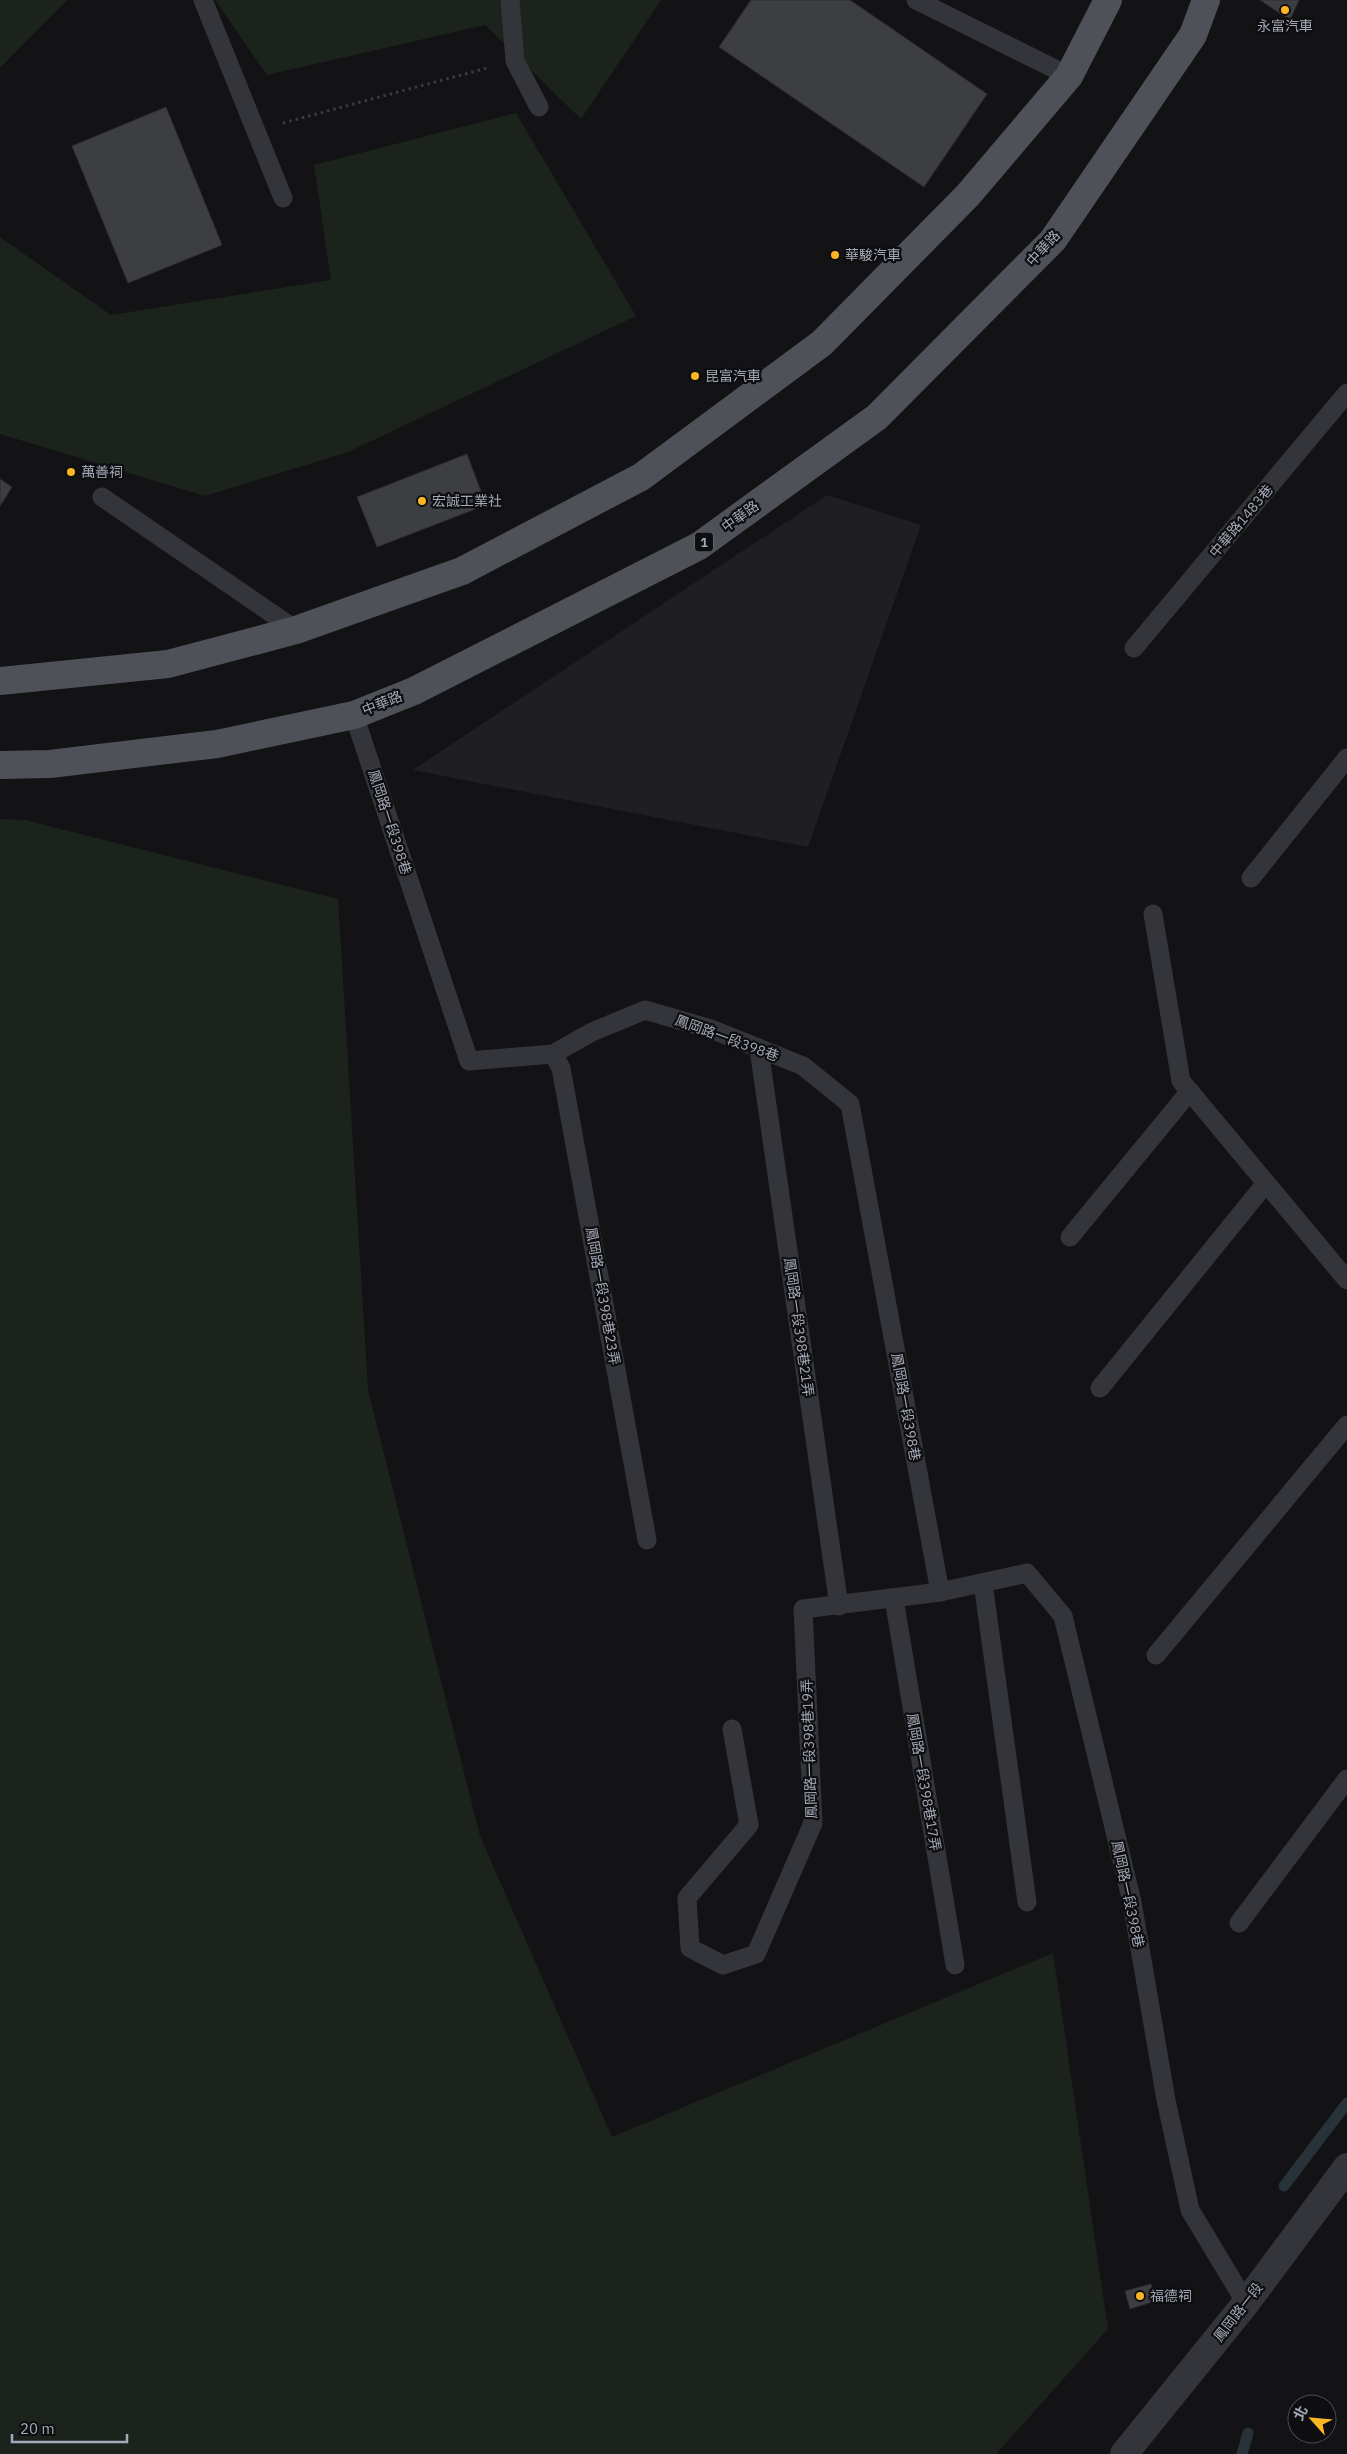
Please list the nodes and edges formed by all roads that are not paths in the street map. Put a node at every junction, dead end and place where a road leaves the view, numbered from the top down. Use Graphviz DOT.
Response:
graph roads {
  1 [pos="203,0"];
  2 [pos="510,0"];
  3 [pos="916,0"];
  4 [pos="1108,0"];
  5 [pos="1206,0"];
  6 [pos="1069,76"];
  7 [pos="539,107"];
  8 [pos="283,198"];
  9 [pos="1347,394"];
  10 [pos="102,497"];
  11 [pos="296,630"];
  12 [pos="1134,648"];
  13 [pos="0,681"];
  14 [pos="354,715"];
  15 [pos="1347,758"];
  16 [pos="0,765"];
  17 [pos="1250,878"];
  18 [pos="1153,914"];
  19 [pos="760,1049"];
  20 [pos="553,1054"];
  21 [pos="1190,1091"];
  22 [pos="1266,1183"];
  23 [pos="1070,1237"];
  24 [pos="1347,1280"];
  25 [pos="1100,1388"];
  26 [pos="1347,1425"];
  27 [pos="647,1540"];
  28 [pos="983,1583"];
  29 [pos="940,1592"];
  30 [pos="894,1599"];
  31 [pos="839,1606"];
  32 [pos="803,1609"];
  33 [pos="1156,1654"];
  34 [pos="732,1729"];
  35 [pos="1347,1779"];
  36 [pos="1027,1902"];
  37 [pos="1239,1923"];
  38 [pos="955,1965"];
  39 [pos="1347,2167"];
  40 [pos="1246,2303"];
  41 [pos="1124,2454"];
  1 -- 8 [label="lane"];
  2 -- 7 [label="lane"];
  3 -- 6 [label="lane"];
  4 -- 6 [label="main road"];
  5 -- 14 [label="main road, 中華路 / 1"];
  6 -- 11 [label="main road"];
  9 -- 12 [label="lane, 中華路1483巷"];
  10 -- 11 [label="lane"];
  11 -- 13 [label="main road"];
  14 -- 16 [label="main road, 中華路 / 1"];
  14 -- 20 [label="lane, 鳳岡路一段398巷"];
  15 -- 17 [label="lane"];
  18 -- 21 [label="lane"];
  19 -- 20 [label="lane, 鳳岡路一段398巷"];
  19 -- 29 [label="lane, 鳳岡路一段398巷"];
  19 -- 31 [label="lane, 鳳岡路一段398巷21弄"];
  20 -- 27 [label="lane, 鳳岡路一段398巷23弄"];
  21 -- 22 [label="lane"];
  21 -- 23 [label="lane"];
  22 -- 24 [label="lane"];
  22 -- 25 [label="lane"];
  26 -- 33 [label="lane"];
  28 -- 29 [label="lane, 鳳岡路一段398巷"];
  28 -- 36 [label="lane"];
  28 -- 40 [label="lane, 鳳岡路一段398巷"];
  29 -- 30 [label="lane, 鳳岡路一段398巷"];
  30 -- 31 [label="lane, 鳳岡路一段398巷"];
  30 -- 38 [label="lane, 鳳岡路一段398巷17弄"];
  31 -- 32 [label="lane, 鳳岡路一段398巷"];
  32 -- 34 [label="lane, 鳳岡路一段398巷19弄"];
  35 -- 37 [label="lane"];
  39 -- 40 [label="street, 鳳岡路一段"];
  40 -- 41 [label="street, 鳳岡路一段"];
}
